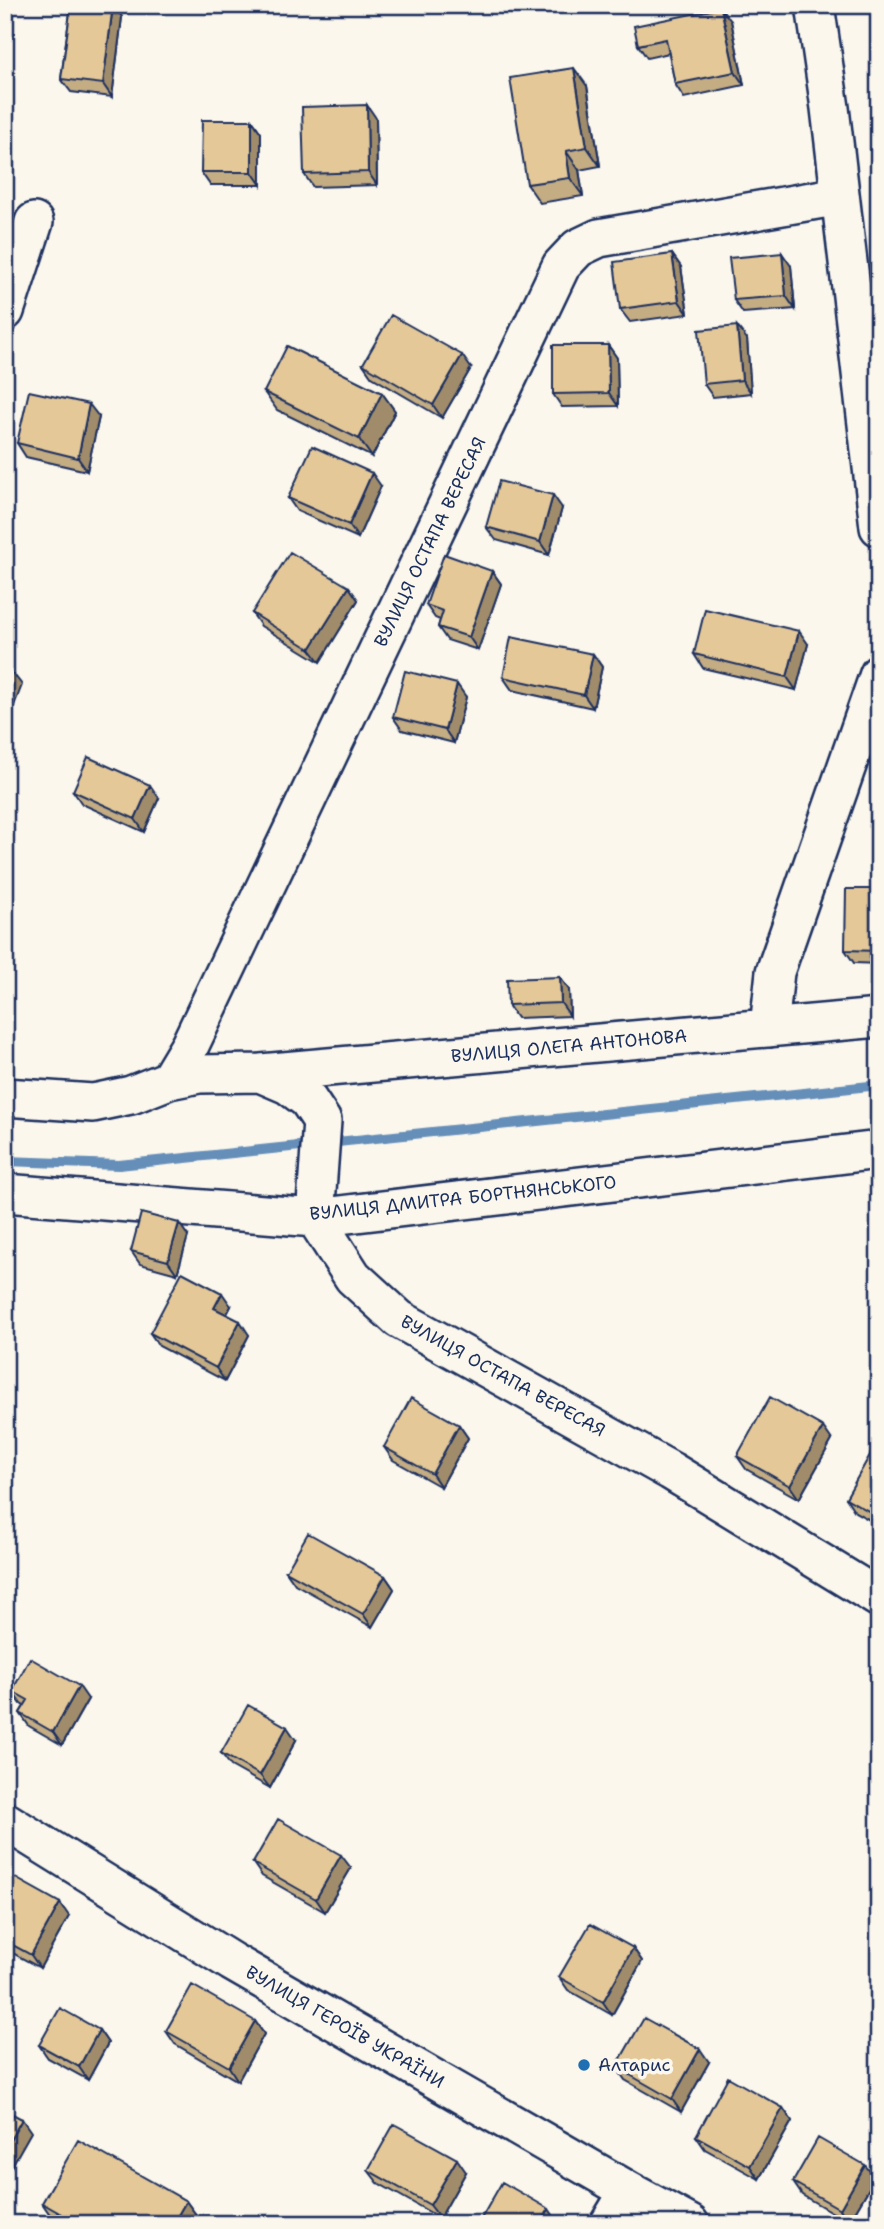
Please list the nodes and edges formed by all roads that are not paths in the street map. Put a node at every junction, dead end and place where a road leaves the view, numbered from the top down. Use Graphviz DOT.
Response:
graph roads {
  1 [pos="815,5"];
  2 [pos="840,196"];
  3 [pos="34,222"];
  4 [pos="5,311"];
  5 [pos="879,527"];
  6 [pos="879,674"];
  7 [pos="879,1018"];
  8 [pos="769,1028"];
  9 [pos="260,1073"];
  10 [pos="169,1080"];
  11 [pos="5,1097"];
  12 [pos="879,1150"];
  13 [pos="5,1193"];
  14 [pos="315,1217"];
  15 [pos="879,1598"];
  16 [pos="5,1821"];
  17 [pos="629,2192"];
  18 [pos="609,2224"];
  19 [pos="690,2224"];
  1 -- 2 [label="street"];
  2 -- 5 [label="street"];
  2 -- 10 [label="street, ВУЛИЦЯ ОСТАПА ВЕРЕСАЯ"];
  3 -- 4 [label="street"];
  6 -- 8 [label="street"];
  7 -- 8 [label="street, ВУЛИЦЯ ОЛЕГА АНТОНОВА"];
  8 -- 9 [label="street, ВУЛИЦЯ ОЛЕГА АНТОНОВА"];
  9 -- 10 [label="street"];
  9 -- 14 [label="street"];
  10 -- 11 [label="street"];
  12 -- 14 [label="street, ВУЛИЦЯ ДМИТРА БОРТНЯНСЬКОГО"];
  13 -- 14 [label="street, ВУЛИЦЯ ДМИТРА БОРТНЯНСЬКОГО"];
  14 -- 15 [label="street, ВУЛИЦЯ ОСТАПА ВЕРЕСАЯ"];
  16 -- 17 [label="street, ВУЛИЦЯ ГЕРОЇВ УКРАЇНИ"];
  17 -- 18 [label="street"];
  17 -- 19 [label="street, ВУЛИЦЯ ГЕРОЇВ УКРАЇНИ"];
}
